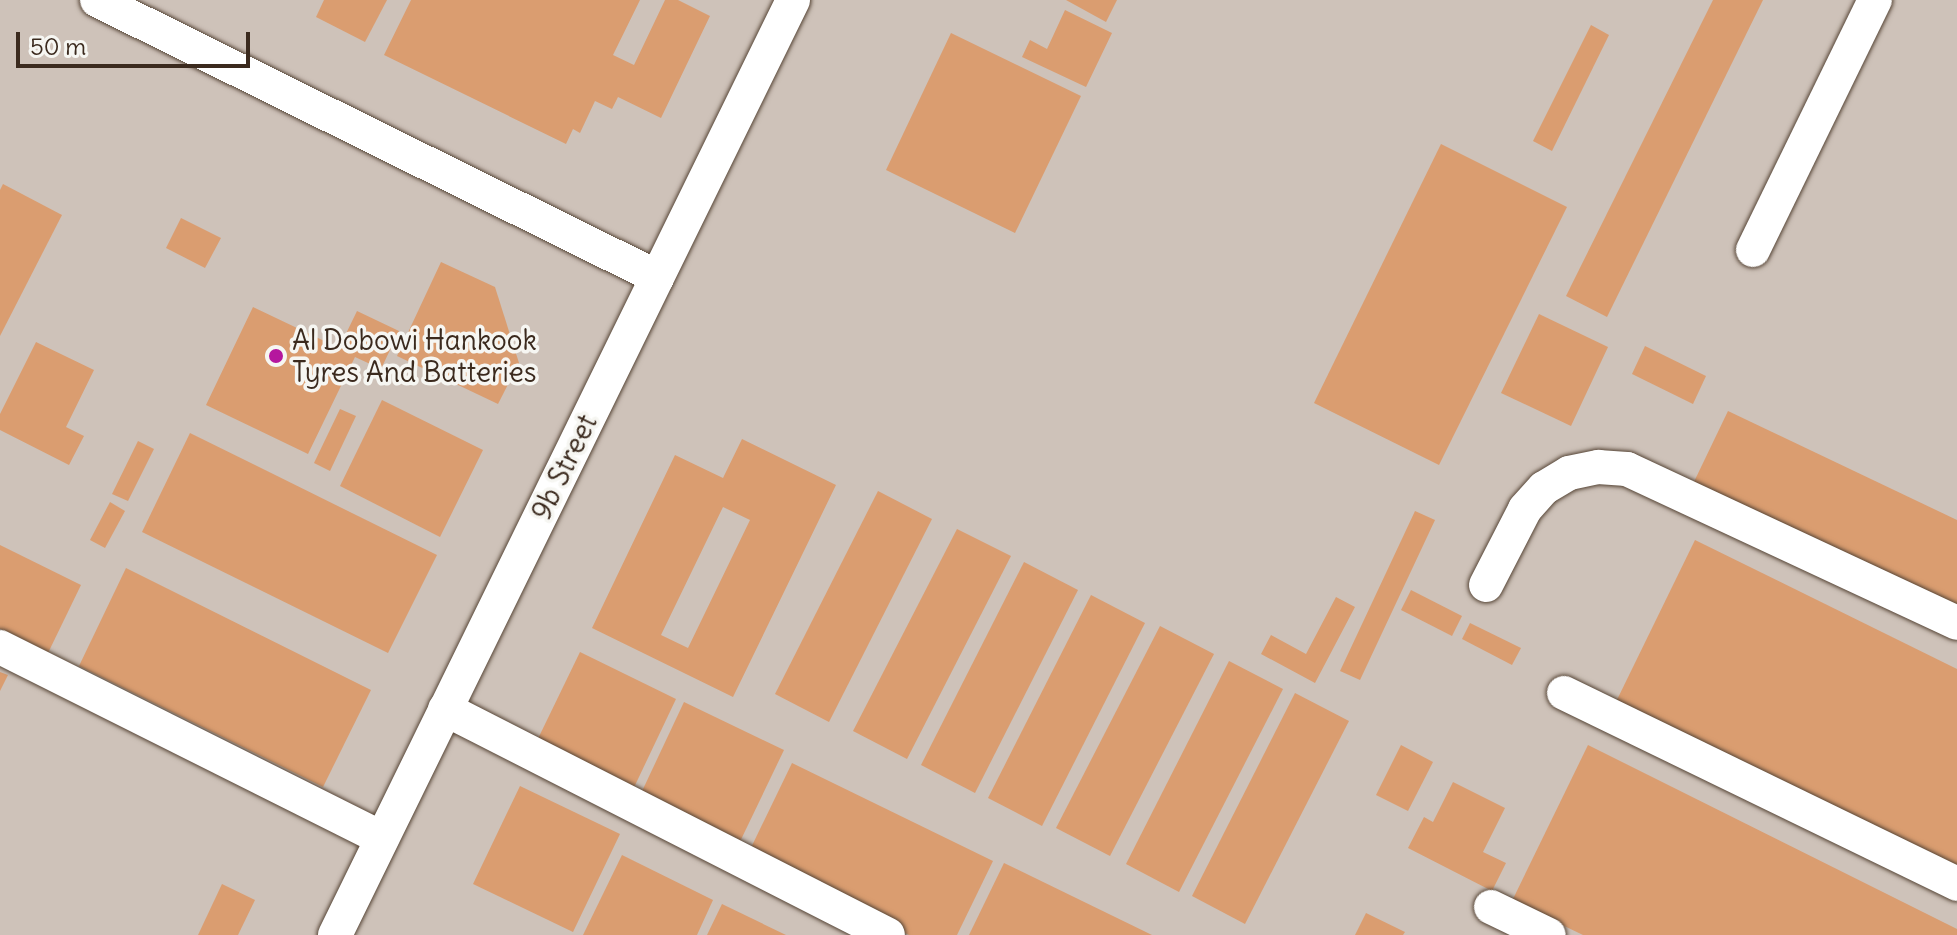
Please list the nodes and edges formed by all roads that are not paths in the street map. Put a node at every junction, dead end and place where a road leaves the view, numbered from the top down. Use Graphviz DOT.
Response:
graph roads {
  1 [pos="97,0"];
  2 [pos="793,0"];
  3 [pos="1875,0"];
  4 [pos="1753,250"];
  5 [pos="657,277"];
  6 [pos="1486,585"];
  7 [pos="1957,623"];
  8 [pos="0,647"];
  9 [pos="1564,693"];
  10 [pos="445,709"];
  11 [pos="382,838"];
  12 [pos="1957,884"];
  13 [pos="1491,907"];
  14 [pos="335,935"];
  15 [pos="888,935"];
  16 [pos="1549,935"];
  1 -- 5 [label="lane"];
  2 -- 5 [label="lane, 9b Street"];
  3 -- 4 [label="lane"];
  5 -- 10 [label="lane, 9b Street"];
  6 -- 7 [label="lane"];
  8 -- 11 [label="lane"];
  9 -- 12 [label="lane"];
  10 -- 11 [label="lane, 9b Street"];
  10 -- 15 [label="lane"];
  11 -- 14 [label="lane, 9b Street"];
  13 -- 16 [label="lane"];
}
